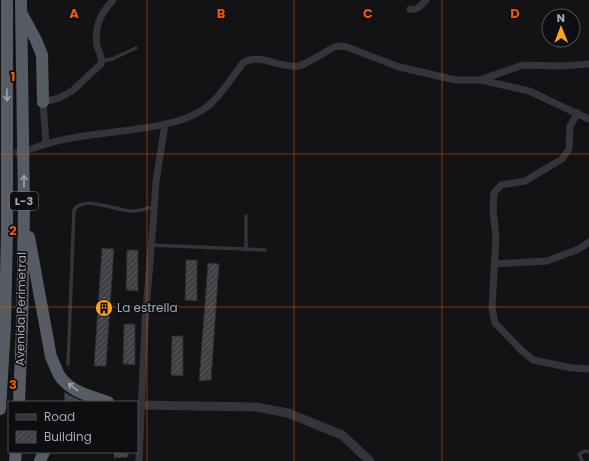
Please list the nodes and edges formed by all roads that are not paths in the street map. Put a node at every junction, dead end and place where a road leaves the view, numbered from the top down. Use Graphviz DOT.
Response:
graph roads {
  1 [pos="6,0"];
  2 [pos="21,0"];
  3 [pos="113,0"];
  4 [pos="426,0"];
  5 [pos="410,9"];
  6 [pos="21,13"];
  7 [pos="0,28"];
  8 [pos="36,40"];
  9 [pos="22,46"];
  10 [pos="136,48"];
  11 [pos="102,61"];
  12 [pos="589,64"];
  13 [pos="480,80"];
  14 [pos="43,102"];
  15 [pos="578,113"];
  16 [pos="589,119"];
  17 [pos="165,124"];
  18 [pos="46,144"];
  19 [pos="34,148"];
  20 [pos="154,207"];
  21 [pos="24,208"];
  22 [pos="246,216"];
  23 [pos="589,242"];
  24 [pos="151,245"];
  25 [pos="246,250"];
  26 [pos="265,250"];
  27 [pos="494,264"];
  28 [pos="0,279"];
  29 [pos="5,327"];
  30 [pos="68,364"];
  31 [pos="589,369"];
  32 [pos="19,401"];
  33 [pos="104,401"];
  34 [pos="139,405"];
  35 [pos="0,409"];
  36 [pos="589,452"];
  37 [pos="138,461"];
  38 [pos="370,461"];
  39 [pos="582,461"];
  1 -- 7 [label="highway"];
  1 -- 29 [label="highway, Avenida Perimetral / L-3, one-way"];
  2 -- 6 [label="highway, Avenida Perimetral / L-3"];
  3 -- 11 [label="street"];
  4 -- 5 [label="street"];
  6 -- 8 [label="highway"];
  6 -- 9 [label="highway, Avenida Perimetral / L-3"];
  8 -- 9 [label="highway"];
  8 -- 14 [label="highway"];
  21 -- 9 [label="highway, Avenida Perimetral / L-3, one-way"];
  10 -- 11 [label="lane"];
  11 -- 14 [label="street"];
  12 -- 13 [label="street"];
  13 -- 15 [label="street"];
  13 -- 17 [label="street"];
  14 -- 18 [label="street"];
  15 -- 16 [label="street"];
  15 -- 27 [label="street"];
  17 -- 18 [label="street"];
  17 -- 20 [label="street"];
  18 -- 19 [label="street"];
  20 -- 24 [label="street"];
  20 -- 30 [label="lane"];
  21 -- 32 [label="highway, Avenida Perimetral / L-3"];
  33 -- 21 [label="highway, one-way"];
  22 -- 25 [label="lane"];
  23 -- 27 [label="street"];
  24 -- 25 [label="lane"];
  24 -- 34 [label="street"];
  25 -- 26 [label="lane"];
  27 -- 31 [label="street"];
  28 -- 29 [label="highway"];
  29 -- 35 [label="highway, Avenida Perimetral / L-3"];
  34 -- 37 [label="street"];
  34 -- 38 [label="street"];
  36 -- 39 [label="lane"];
}
